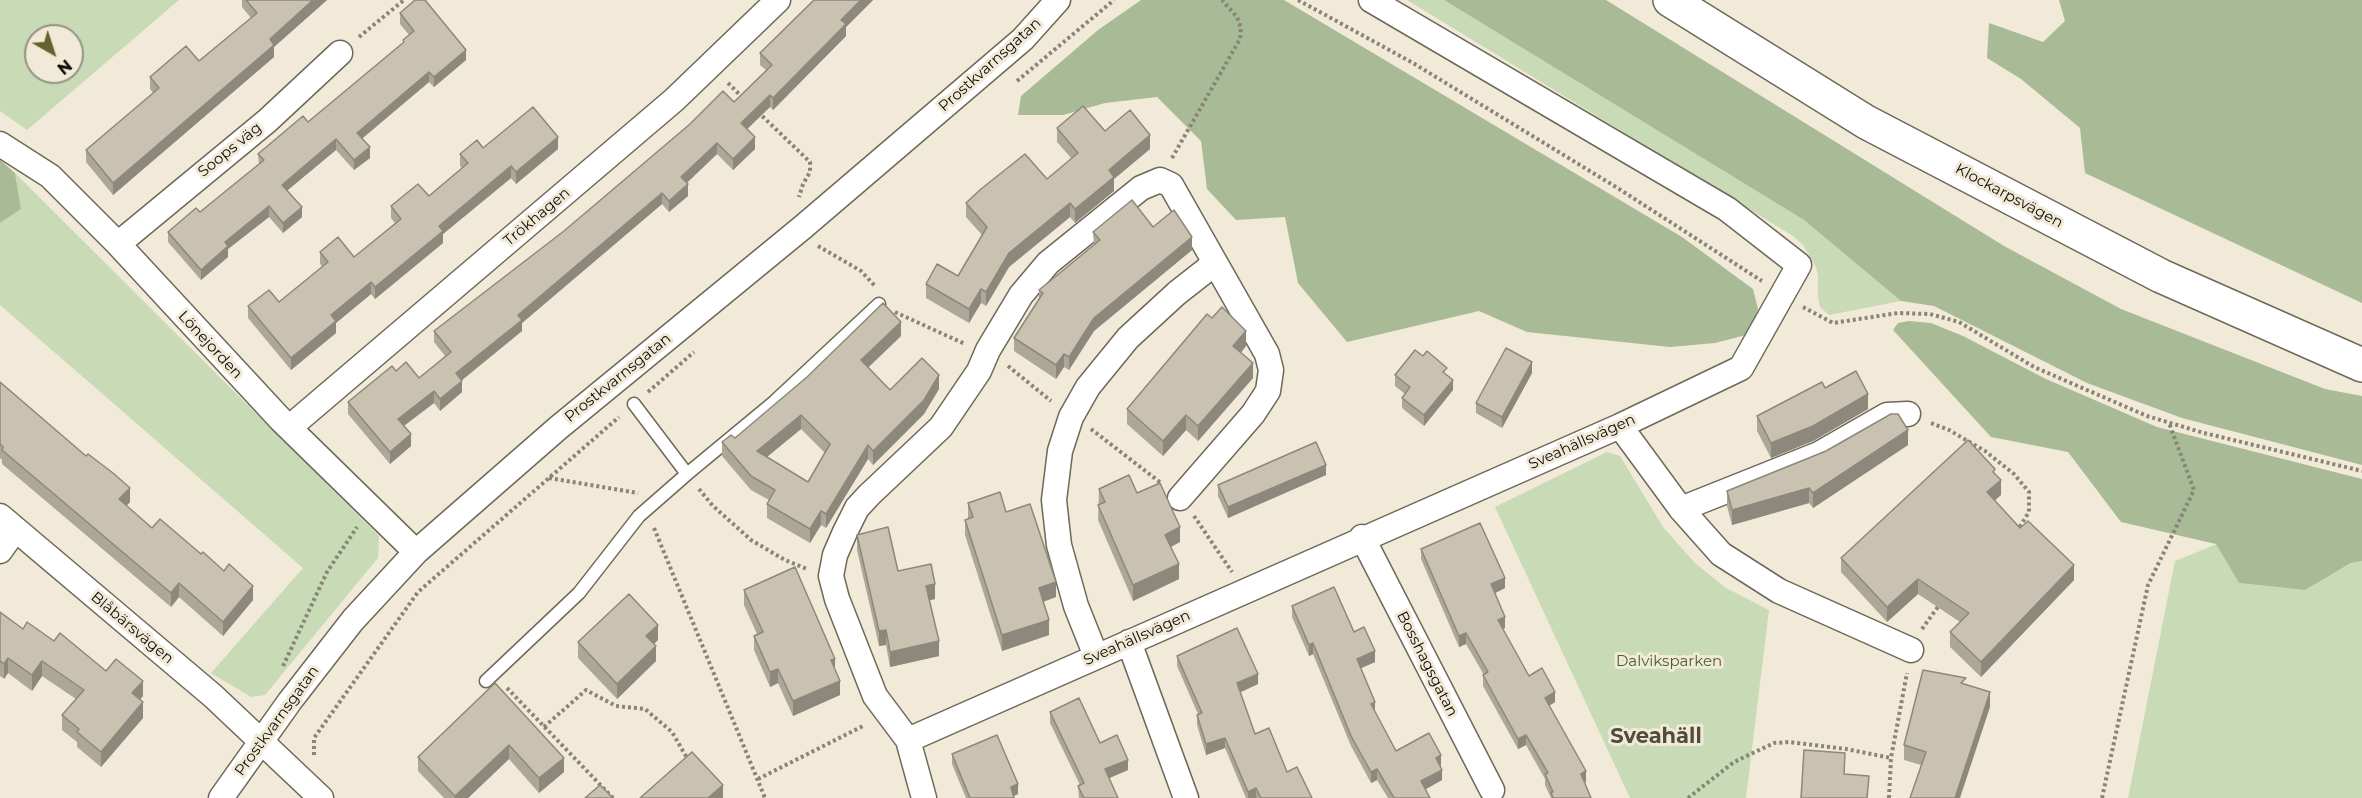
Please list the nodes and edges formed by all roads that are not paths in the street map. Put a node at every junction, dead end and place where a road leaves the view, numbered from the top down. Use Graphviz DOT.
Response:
graph roads {
  1 [pos="778,0"];
  2 [pos="1058,0"];
  3 [pos="1371,0"];
  4 [pos="1670,0"];
  5 [pos="340,53"];
  6 [pos="0,144"];
  7 [pos="118,244"];
  8 [pos="1214,264"];
  9 [pos="879,304"];
  10 [pos="2362,365"];
  11 [pos="634,404"];
  12 [pos="1908,414"];
  13 [pos="1620,426"];
  14 [pos="290,427"];
  15 [pos="687,474"];
  16 [pos="1180,498"];
  17 [pos="1681,509"];
  18 [pos="8,523"];
  19 [pos="1362,537"];
  20 [pos="0,551"];
  21 [pos="416,552"];
  22 [pos="1129,642"];
  23 [pos="1911,650"];
  24 [pos="1096,656"];
  25 [pos="490,678"];
  26 [pos="908,740"];
  27 [pos="263,741"];
  28 [pos="1492,790"];
  29 [pos="221,798"];
  30 [pos="321,798"];
  31 [pos="924,798"];
  32 [pos="1186,798"];
  1 -- 14 [label="street, Trökhagen"];
  2 -- 21 [label="street, Prostkvarnsgatan"];
  3 -- 13 [label="street, Sveahällsvägen"];
  4 -- 10 [label="street, Klockarpsvägen"];
  5 -- 7 [label="street, Soops väg"];
  6 -- 7 [label="street, Lönejorden"];
  7 -- 14 [label="street, Lönejorden"];
  8 -- 16 [label="street"];
  8 -- 24 [label="street"];
  8 -- 26 [label="street"];
  9 -- 15 [label="lane"];
  11 -- 15 [label="lane"];
  12 -- 17 [label="street"];
  13 -- 17 [label="street"];
  13 -- 19 [label="street, Sveahällsvägen"];
  14 -- 21 [label="street, Lönejorden"];
  15 -- 25 [label="lane"];
  17 -- 23 [label="street"];
  18 -- 20 [label="street"];
  18 -- 27 [label="street, Blåbärsvägen"];
  19 -- 22 [label="street, Sveahällsvägen"];
  19 -- 28 [label="street, Bosshagsgatan"];
  21 -- 27 [label="street, Prostkvarnsgatan"];
  22 -- 24 [label="street, Sveahällsvägen"];
  22 -- 32 [label="street"];
  24 -- 26 [label="street, Sveahällsvägen"];
  26 -- 31 [label="street"];
  27 -- 29 [label="street, Prostkvarnsgatan"];
  27 -- 30 [label="street, Blåbärsvägen"];
}
